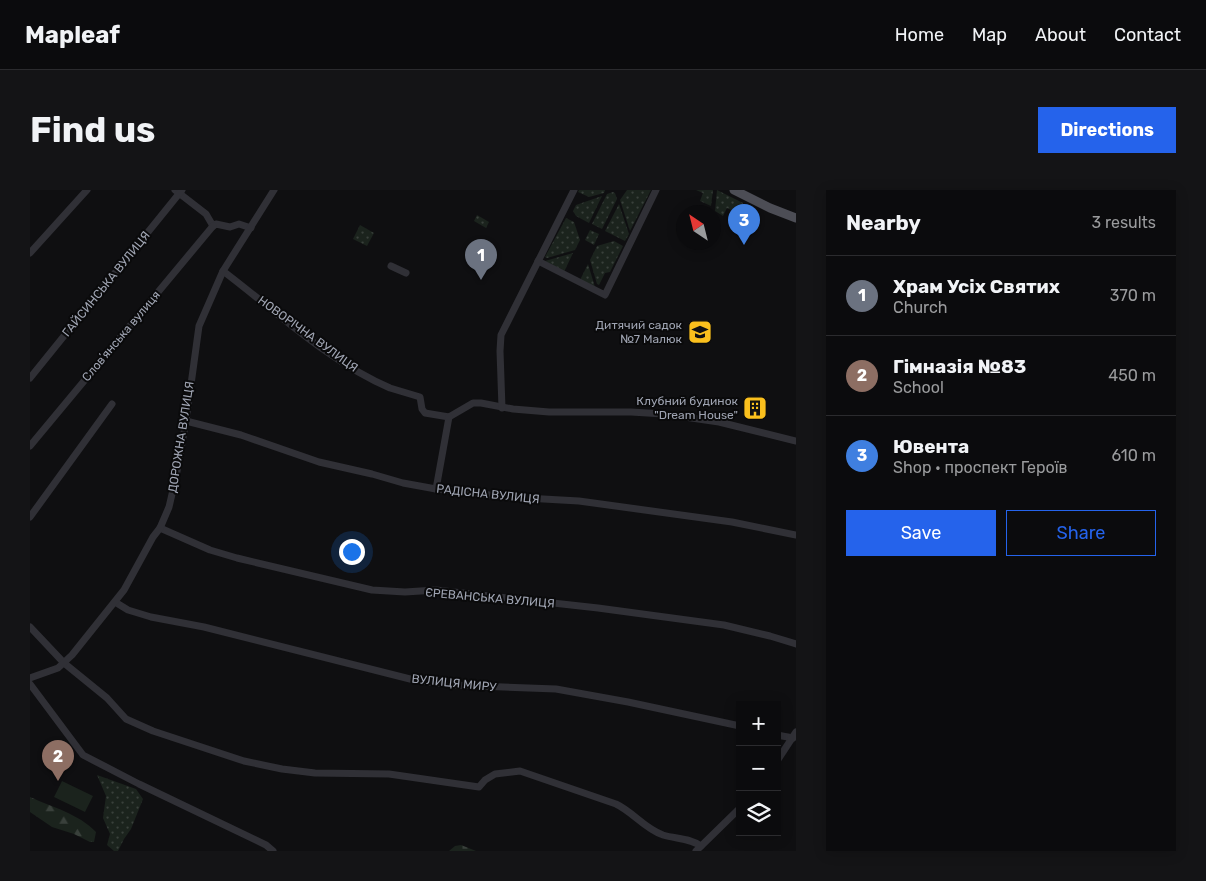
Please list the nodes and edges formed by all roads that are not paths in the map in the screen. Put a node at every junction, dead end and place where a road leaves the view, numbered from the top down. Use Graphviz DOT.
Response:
graph roads {
  1 [pos="87,190"];
  2 [pos="274,190"];
  3 [pos="574,190"];
  4 [pos="656,190"];
  5 [pos="734,190"];
  6 [pos="746,190"];
  7 [pos="179,191"];
  8 [pos="796,212"];
  9 [pos="796,218"];
  10 [pos="212,226"];
  11 [pos="251,228"];
  12 [pos="30,253"];
  13 [pos="538,261"];
  14 [pos="391,266"];
  15 [pos="223,271"];
  16 [pos="406,273"];
  17 [pos="30,378"];
  18 [pos="112,404"];
  19 [pos="502,408"];
  20 [pos="449,417"];
  21 [pos="186,421"];
  22 [pos="796,441"];
  23 [pos="30,446"];
  24 [pos="436,490"];
  25 [pos="30,517"];
  26 [pos="160,528"];
  27 [pos="796,535"];
  28 [pos="115,602"];
  29 [pos="30,627"];
  30 [pos="796,644"];
  31 [pos="64,663"];
  32 [pos="30,678"];
  33 [pos="30,684"];
  34 [pos="736,725"];
  35 [pos="781,734"];
  36 [pos="794,735"];
  37 [pos="781,755"];
  38 [pos="736,812"];
  39 [pos="698,849"];
  40 [pos="273,851"];
  1 -- 12 [label="street"];
  2 -- 11 [label="street, ДОРОЖНА ВУЛИЦЯ"];
  3 -- 13 [label="street"];
  4 -- 13 [label="street"];
  5 -- 9 [label="main road"];
  6 -- 8 [label="main road"];
  7 -- 10 [label="street"];
  7 -- 17 [label="street, ГАЙСИНСЬКА ВУЛИЦЯ"];
  10 -- 11 [label="street"];
  10 -- 23 [label="street, Словʼянська вулиця"];
  11 -- 15 [label="street, ДОРОЖНА ВУЛИЦЯ"];
  13 -- 19 [label="street"];
  14 -- 16 [label="street"];
  15 -- 20 [label="street, НОВОРІЧНА ВУЛИЦЯ"];
  15 -- 21 [label="street, ДОРОЖНА ВУЛИЦЯ"];
  18 -- 25 [label="street"];
  19 -- 20 [label="street"];
  19 -- 22 [label="street"];
  20 -- 24 [label="street"];
  21 -- 24 [label="street, РАДІСНА ВУЛИЦЯ"];
  21 -- 26 [label="street, ДОРОЖНА ВУЛИЦЯ"];
  24 -- 27 [label="street, РАДІСНА ВУЛИЦЯ"];
  26 -- 28 [label="street, ДОРОЖНА ВУЛИЦЯ"];
  26 -- 30 [label="street, ЄРЕВАНСЬКА ВУЛИЦЯ"];
  28 -- 31 [label="street, ДОРОЖНА ВУЛИЦЯ"];
  28 -- 34 [label="street, ВУЛИЦЯ МИРУ"];
  29 -- 31 [label="street"];
  31 -- 32 [label="street, ДОРОЖНА ВУЛИЦЯ"];
  31 -- 39 [label="street"];
  33 -- 40 [label="street"];
  35 -- 36 [label="street"];
  36 -- 37 [label="street"];
  38 -- 39 [label="street"];
}
